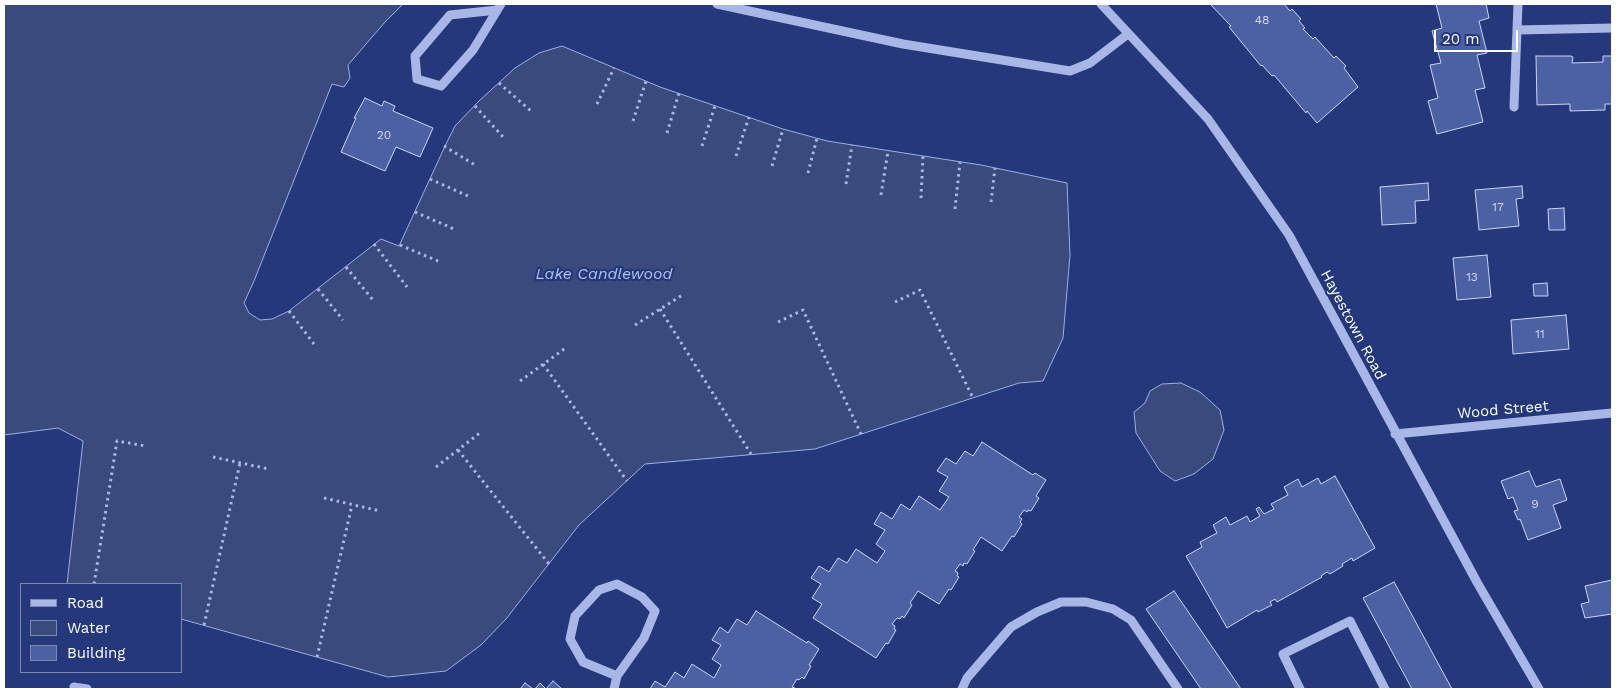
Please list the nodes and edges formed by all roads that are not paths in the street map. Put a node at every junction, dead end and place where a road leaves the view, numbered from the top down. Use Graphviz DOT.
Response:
graph roads {
  1 [pos="717,4"];
  2 [pos="1101,4"];
  3 [pos="1518,4"];
  4 [pos="499,7"];
  5 [pos="1612,28"];
  6 [pos="1517,30"];
  7 [pos="1128,34"];
  8 [pos="1514,107"];
  9 [pos="1612,413"];
  10 [pos="1396,434"];
  11 [pos="616,676"];
  12 [pos="74,686"];
  13 [pos="87,689"];
  14 [pos="614,689"];
  15 [pos="962,689"];
  16 [pos="1178,689"];
  17 [pos="1300,689"];
  18 [pos="1385,689"];
  19 [pos="1539,689"];
  1 -- 7 [label="street"];
  2 -- 7 [label="street, Hayestown Road"];
  3 -- 6 [label="street"];
  4 -- 4 [label="street"];
  5 -- 6 [label="street"];
  6 -- 8 [label="street"];
  7 -- 10 [label="street, Hayestown Road"];
  9 -- 10 [label="street, Wood Street"];
  10 -- 19 [label="street, Hayestown Road"];
  11 -- 11 [label="street"];
  11 -- 14 [label="street"];
  12 -- 13 [label="street"];
  15 -- 16 [label="street"];
  17 -- 18 [label="street"];
}
